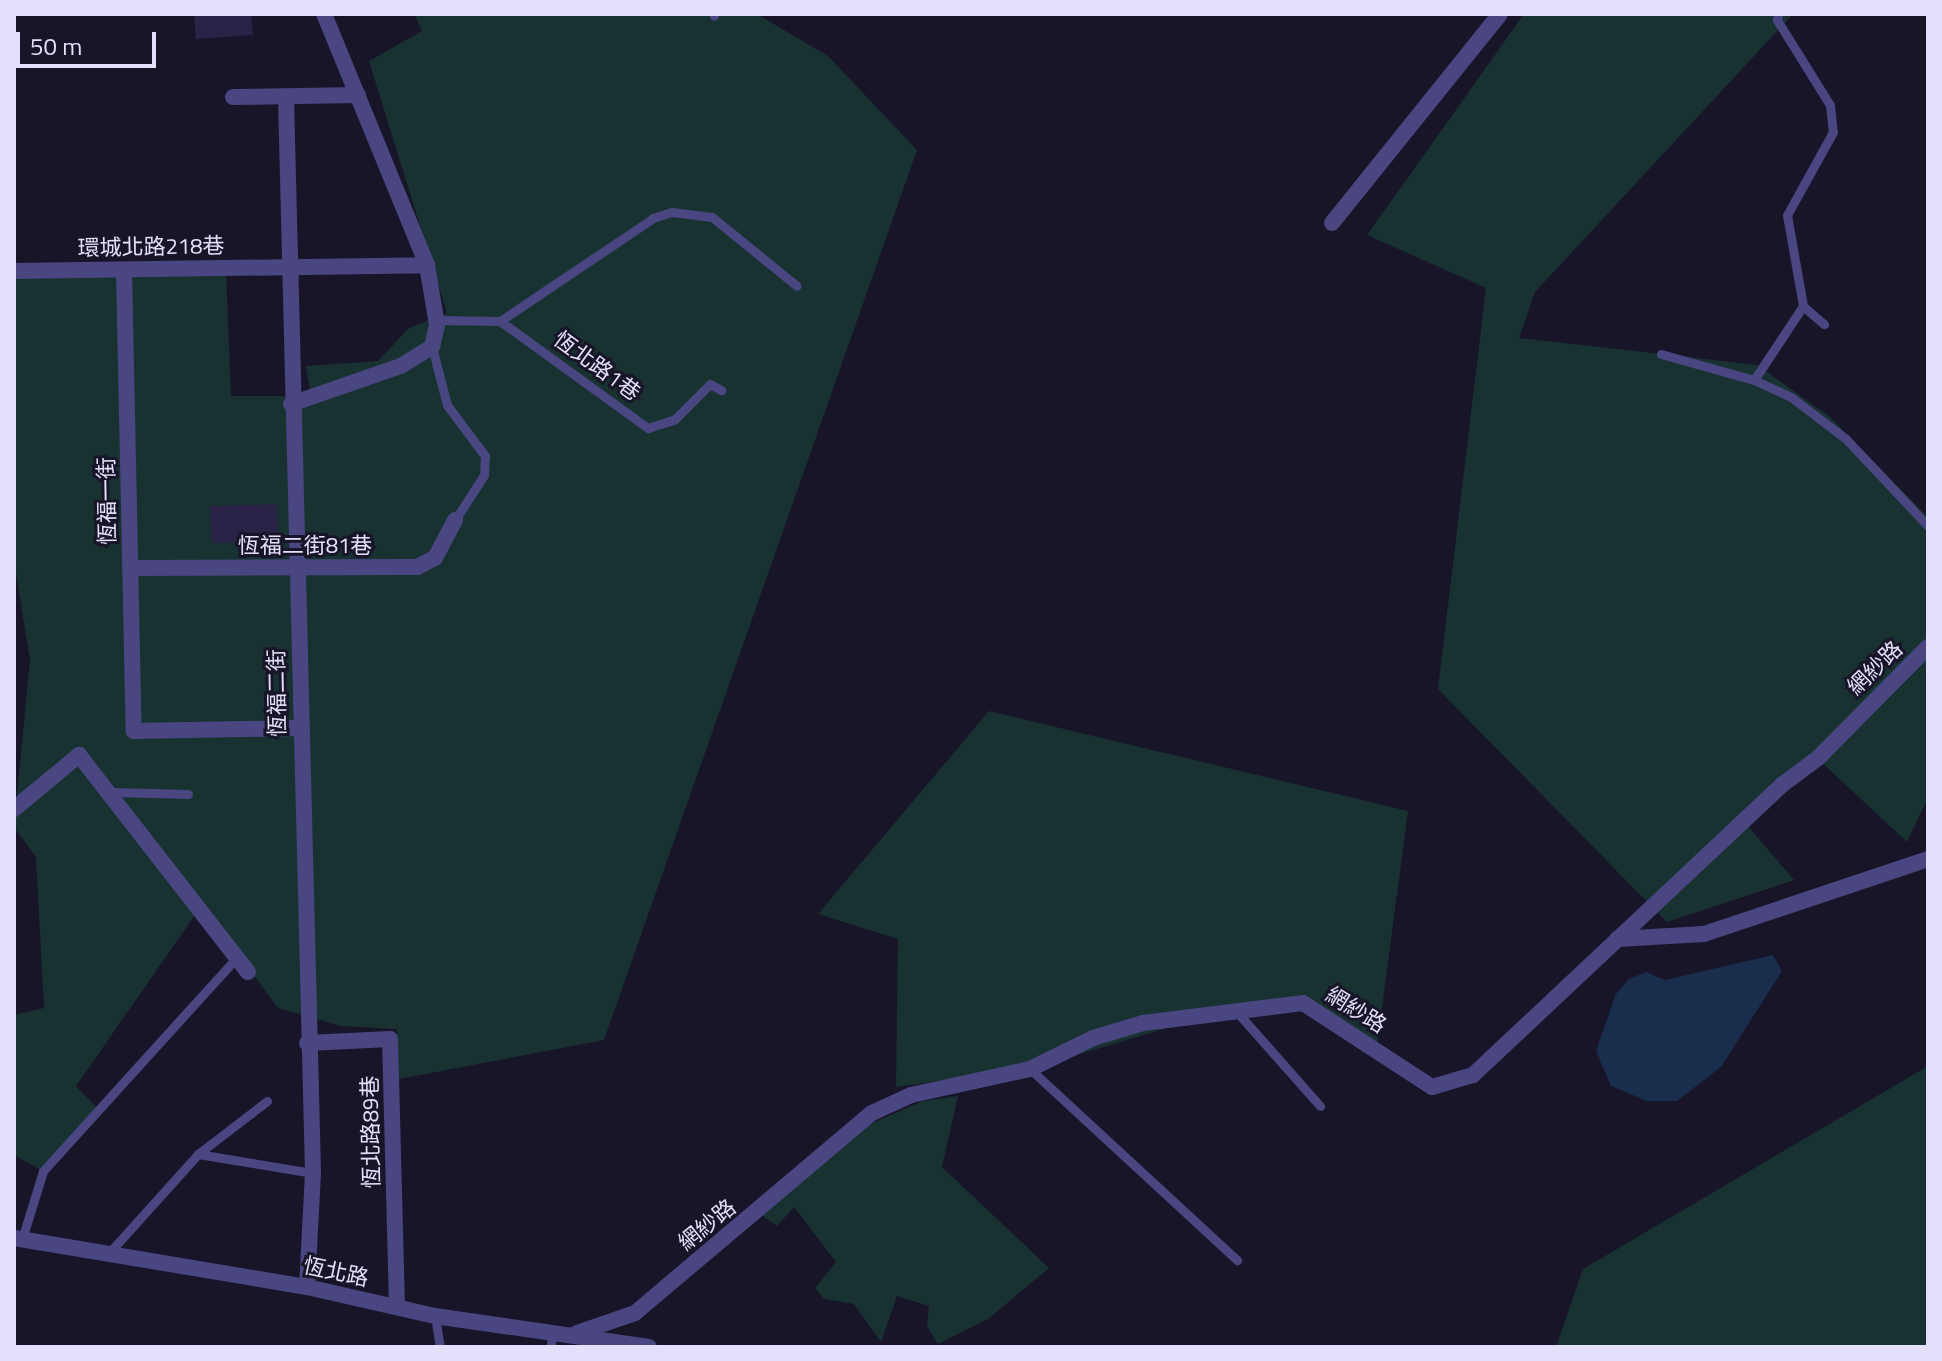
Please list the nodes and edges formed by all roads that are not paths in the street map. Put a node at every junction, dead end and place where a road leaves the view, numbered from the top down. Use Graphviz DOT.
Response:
graph roads {
  1 [pos="324,14"];
  2 [pos="1500,14"];
  3 [pos="1778,14"];
  4 [pos="358,95"];
  5 [pos="233,97"];
  6 [pos="286,98"];
  7 [pos="1332,223"];
  8 [pos="427,265"];
  9 [pos="288,266"];
  10 [pos="124,270"];
  11 [pos="14,271"];
  12 [pos="797,286"];
  13 [pos="1803,306"];
  14 [pos="437,320"];
  15 [pos="500,321"];
  16 [pos="1824,324"];
  17 [pos="432,347"];
  18 [pos="1661,354"];
  19 [pos="1754,380"];
  20 [pos="721,390"];
  21 [pos="291,404"];
  22 [pos="455,520"];
  23 [pos="1928,526"];
  24 [pos="130,568"];
  25 [pos="297,569"];
  26 [pos="1928,647"];
  27 [pos="299,728"];
  28 [pos="112,792"];
  29 [pos="188,794"];
  30 [pos="14,809"];
  31 [pos="1928,859"];
  32 [pos="1617,939"];
  33 [pos="237,957"];
  34 [pos="248,972"];
  35 [pos="1233,1008"];
  36 [pos="307,1043"];
  37 [pos="1030,1069"];
  38 [pos="267,1101"];
  39 [pos="1320,1106"];
  40 [pos="198,1154"];
  41 [pos="313,1173"];
  42 [pos="18,1239"];
  43 [pos="108,1254"];
  44 [pos="1237,1260"];
  45 [pos="307,1287"];
  46 [pos="397,1307"];
  47 [pos="435,1316"];
  48 [pos="577,1333"];
  49 [pos="552,1338"];
  50 [pos="439,1346"];
  51 [pos="649,1347"];
  1 -- 4 [label="street"];
  2 -- 7 [label="street"];
  3 -- 13 [label="lane"];
  4 -- 6 [label="street"];
  4 -- 8 [label="street"];
  5 -- 6 [label="street"];
  6 -- 9 [label="street, 恆福二街"];
  8 -- 9 [label="street, 環城北路218巷"];
  8 -- 14 [label="street"];
  9 -- 10 [label="street, 環城北路218巷"];
  9 -- 21 [label="street, 恆福二街"];
  10 -- 11 [label="street, 環城北路218巷"];
  10 -- 24 [label="street, 恆福一街"];
  12 -- 15 [label="lane"];
  13 -- 16 [label="lane"];
  13 -- 19 [label="lane"];
  14 -- 15 [label="lane"];
  14 -- 17 [label="street"];
  15 -- 20 [label="lane, 恆北路1巷"];
  17 -- 21 [label="street"];
  17 -- 22 [label="lane"];
  18 -- 19 [label="lane"];
  19 -- 23 [label="lane"];
  21 -- 25 [label="street, 恆福二街"];
  22 -- 25 [label="street, 恆福二街81巷"];
  24 -- 25 [label="street, 恆福二街81巷"];
  24 -- 27 [label="street, 恆福一街"];
  25 -- 27 [label="street, 恆福二街"];
  26 -- 32 [label="street, 網紗路"];
  27 -- 36 [label="street, 恆福二街"];
  28 -- 29 [label="lane"];
  28 -- 30 [label="street"];
  28 -- 33 [label="street"];
  31 -- 32 [label="street"];
  32 -- 35 [label="street, 網紗路"];
  33 -- 34 [label="street"];
  33 -- 42 [label="lane"];
  35 -- 37 [label="street, 網紗路"];
  35 -- 39 [label="lane"];
  36 -- 41 [label="street, 恆福二街"];
  36 -- 46 [label="street, 恆北路89巷"];
  37 -- 44 [label="lane"];
  37 -- 48 [label="street, 網紗路"];
  38 -- 40 [label="lane"];
  40 -- 41 [label="lane"];
  40 -- 43 [label="lane"];
  41 -- 45 [label="street, 恆福二街"];
  42 -- 43 [label="street, 恆北路"];
  43 -- 45 [label="street, 恆北路"];
  45 -- 46 [label="street, 恆北路"];
  46 -- 47 [label="street, 恆北路"];
  47 -- 49 [label="street, 恆北路"];
  47 -- 50 [label="lane"];
  48 -- 49 [label="street, 恆北路"];
  48 -- 51 [label="street, 恆北路"];
}
